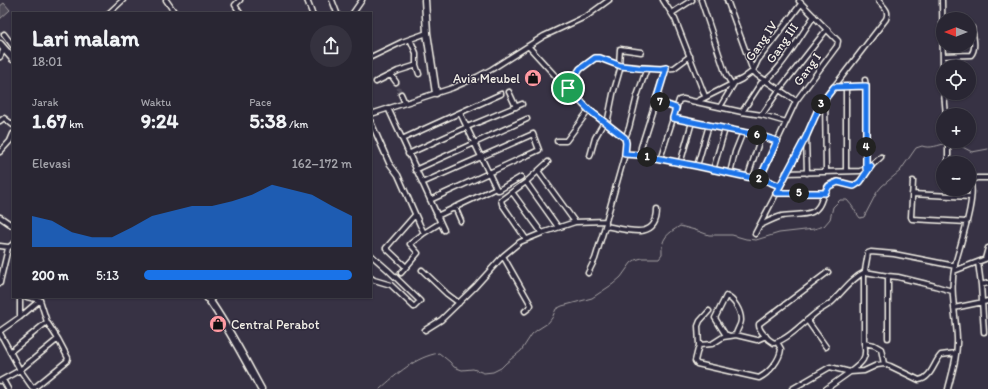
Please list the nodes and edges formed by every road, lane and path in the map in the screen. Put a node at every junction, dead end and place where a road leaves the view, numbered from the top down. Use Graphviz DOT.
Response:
graph roads {
  1 [pos="123,0"];
  2 [pos="166,0"];
  3 [pos="240,0"];
  4 [pos="307,0"];
  5 [pos="332,0"];
  6 [pos="362,0"];
  7 [pos="425,0"];
  8 [pos="609,0"];
  9 [pos="663,0"];
  10 [pos="692,0"];
  11 [pos="702,0"];
  12 [pos="728,0"];
  13 [pos="878,0"];
  14 [pos="942,0"];
  15 [pos="800,3"];
  16 [pos="110,12"];
  17 [pos="174,12"];
  18 [pos="239,12"];
  19 [pos="312,12"];
  20 [pos="337,12"];
  21 [pos="354,12"];
  22 [pos="672,13"];
  23 [pos="814,16"];
  24 [pos="827,29"];
  25 [pos="427,33"];
  26 [pos="4,34"];
  27 [pos="410,39"];
  28 [pos="12,45"];
  29 [pos="2,46"];
  30 [pos="528,46"];
  31 [pos="641,52"];
  32 [pos="973,52"];
  33 [pos="690,56"];
  34 [pos="943,56"];
  35 [pos="0,57"];
  36 [pos="372,57"];
  37 [pos="12,59"];
  38 [pos="943,60"];
  39 [pos="416,65"];
  40 [pos="620,66"];
  41 [pos="647,68"];
  42 [pos="666,68"];
  43 [pos="753,71"];
  44 [pos="419,74"];
  45 [pos="391,75"];
  46 [pos="865,80"];
  47 [pos="766,81"];
  48 [pos="376,82"];
  49 [pos="396,82"];
  50 [pos="733,83"];
  51 [pos="866,86"];
  52 [pos="834,87"];
  53 [pos="568,88"];
  54 [pos="846,88"];
  55 [pos="779,90"];
  56 [pos="509,92"];
  57 [pos="436,93"];
  58 [pos="401,94"];
  59 [pos="501,94"];
  60 [pos="705,96"];
  61 [pos="825,99"];
  62 [pos="656,101"];
  63 [pos="796,101"];
  64 [pos="696,102"];
  65 [pos="405,103"];
  66 [pos="522,104"];
  67 [pos="516,107"];
  68 [pos="720,107"];
  69 [pos="388,108"];
  70 [pos="676,108"];
  71 [pos="589,110"];
  72 [pos="742,112"];
  73 [pos="460,113"];
  74 [pos="372,114"];
  75 [pos="762,115"];
  76 [pos="673,118"];
  77 [pos="527,119"];
  78 [pos="0,121"];
  79 [pos="692,122"];
  80 [pos="786,122"];
  81 [pos="605,123"];
  82 [pos="12,124"];
  83 [pos="372,124"];
  84 [pos="709,125"];
  85 [pos="467,127"];
  86 [pos="725,129"];
  87 [pos="743,132"];
  88 [pos="12,136"];
  89 [pos="761,136"];
  90 [pos="806,137"];
  91 [pos="625,138"];
  92 [pos="402,139"];
  93 [pos="557,141"];
  94 [pos="777,141"];
  95 [pos="474,143"];
  96 [pos="0,152"];
  97 [pos="408,154"];
  98 [pos="625,154"];
  99 [pos="640,155"];
  100 [pos="590,156"];
  101 [pos="881,157"];
  102 [pos="482,158"];
  103 [pos="660,159"];
  104 [pos="548,162"];
  105 [pos="680,164"];
  106 [pos="697,166"];
  107 [pos="871,166"];
  108 [pos="866,169"];
  109 [pos="416,170"];
  110 [pos="713,170"];
  111 [pos="538,171"];
  112 [pos="846,171"];
  113 [pos="826,172"];
  114 [pos="489,173"];
  115 [pos="730,173"];
  116 [pos="786,173"];
  117 [pos="807,173"];
  118 [pos="748,176"];
  119 [pos="521,177"];
  120 [pos="760,178"];
  121 [pos="976,178"];
  122 [pos="988,178"];
  123 [pos="913,181"];
  124 [pos="526,182"];
  125 [pos="422,184"];
  126 [pos="780,186"];
  127 [pos="496,188"];
  128 [pos="512,192"];
  129 [pos="776,193"];
  130 [pos="825,193"];
  131 [pos="912,194"];
  132 [pos="971,197"];
  133 [pos="430,200"];
  134 [pos="454,207"];
  135 [pos="657,210"];
  136 [pos="415,215"];
  137 [pos="437,216"];
  138 [pos="0,217"];
  139 [pos="461,221"];
  140 [pos="606,221"];
  141 [pos="576,222"];
  142 [pos="967,222"];
  143 [pos="440,223"];
  144 [pos="12,225"];
  145 [pos="605,226"];
  146 [pos="759,226"];
  147 [pos="558,227"];
  148 [pos="444,230"];
  149 [pos="424,233"];
  150 [pos="542,233"];
  151 [pos="755,234"];
  152 [pos="526,239"];
  153 [pos="12,245"];
  154 [pos="0,246"];
  155 [pos="8,248"];
  156 [pos="988,248"];
  157 [pos="372,256"];
  158 [pos="503,256"];
  159 [pos="986,258"];
  160 [pos="978,262"];
  161 [pos="406,267"];
  162 [pos="954,268"];
  163 [pos="422,270"];
  164 [pos="828,272"];
  165 [pos="865,272"];
  166 [pos="401,273"];
  167 [pos="588,273"];
  168 [pos="888,276"];
  169 [pos="396,277"];
  170 [pos="372,279"];
  171 [pos="0,283"];
  172 [pos="988,283"];
  173 [pos="388,284"];
  174 [pos="981,285"];
  175 [pos="952,291"];
  176 [pos="20,298"];
  177 [pos="31,298"];
  178 [pos="208,298"];
  179 [pos="40,300"];
  180 [pos="988,301"];
  181 [pos="459,303"];
  182 [pos="982,303"];
  183 [pos="954,308"];
  184 [pos="525,311"];
  185 [pos="709,311"];
  186 [pos="20,317"];
  187 [pos="808,320"];
  188 [pos="47,322"];
  189 [pos="986,329"];
  190 [pos="425,330"];
  191 [pos="0,332"];
  192 [pos="730,336"];
  193 [pos="736,336"];
  194 [pos="766,336"];
  195 [pos="888,338"];
  196 [pos="58,339"];
  197 [pos="777,342"];
  198 [pos="864,343"];
  199 [pos="699,345"];
  200 [pos="826,347"];
  201 [pos="10,352"];
  202 [pos="956,353"];
  203 [pos="884,364"];
  204 [pos="20,370"];
  205 [pos="850,372"];
  206 [pos="1,381"];
  207 [pos="32,388"];
  208 [pos="8,389"];
  209 [pos="261,389"];
  210 [pos="792,389"];
  211 [pos="826,389"];
  212 [pos="948,389"];
  1 -- 16 [label="street"];
  2 -- 17 [label="street"];
  3 -- 18 [label="street"];
  4 -- 19 [label="street"];
  5 -- 20 [label="street"];
  6 -- 21 [label="street"];
  7 -- 25 [label="street"];
  8 -- 30 [label="street"];
  9 -- 22 [label="street"];
  10 -- 22 [label="street"];
  11 -- 50 [label="street"];
  12 -- 43 [label="street"];
  13 -- 52 [label="street"];
  14 -- 34 [label="street"];
  15 -- 23 [label="street"];
  15 -- 43 [label="street, Gang IV"];
  22 -- 33 [label="street"];
  23 -- 24 [label="street"];
  23 -- 47 [label="street, Gang III"];
  24 -- 55 [label="street"];
  24 -- 63 [label="street, Gang I"];
  25 -- 27 [label="street"];
  25 -- 57 [label="street"];
  26 -- 28 [label="street"];
  27 -- 36 [label="street"];
  27 -- 39 [label="street"];
  29 -- 35 [label="street"];
  29 -- 37 [label="street"];
  30 -- 53 [label="street"];
  30 -- 57 [label="street"];
  31 -- 40 [label="street"];
  32 -- 34 [label="street"];
  33 -- 42 [label="street"];
  33 -- 60 [label="street"];
  34 -- 38 [label="street"];
  39 -- 44 [label="street"];
  39 -- 45 [label="street"];
  40 -- 41 [label="street"];
  40 -- 53 [label="street"];
  40 -- 81 [label="street"];
  41 -- 42 [label="street"];
  41 -- 91 [label="street"];
  42 -- 62 [label="street"];
  43 -- 47 [label="street"];
  43 -- 50 [label="street"];
  45 -- 48 [label="street"];
  45 -- 49 [label="street"];
  46 -- 51 [label="street"];
  47 -- 55 [label="street"];
  47 -- 72 [label="street, Gang III"];
  50 -- 60 [label="street"];
  50 -- 68 [label="street"];
  51 -- 54 [label="street"];
  51 -- 108 [label="street"];
  52 -- 54 [label="street"];
  52 -- 61 [label="street"];
  53 -- 71 [label="street"];
  54 -- 112 [label="street"];
  55 -- 63 [label="street"];
  55 -- 75 [label="street"];
  56 -- 67 [label="street"];
  57 -- 65 [label="street"];
  58 -- 65 [label="street"];
  59 -- 73 [label="street"];
  60 -- 64 [label="street"];
  61 -- 90 [label="street"];
  61 -- 113 [label="street"];
  62 -- 70 [label="street"];
  62 -- 99 [label="street"];
  63 -- 80 [label="street, Gang I"];
  64 -- 68 [label="street"];
  64 -- 70 [label="street"];
  65 -- 69 [label="street"];
  66 -- 67 [label="street"];
  67 -- 85 [label="street"];
  68 -- 72 [label="street"];
  69 -- 74 [label="street"];
  69 -- 92 [label="street"];
  70 -- 76 [label="street"];
  71 -- 81 [label="street"];
  71 -- 93 [label="street"];
  72 -- 75 [label="street"];
  73 -- 85 [label="street"];
  73 -- 92 [label="street"];
  75 -- 80 [label="street"];
  76 -- 79 [label="street"];
  76 -- 103 [label="street"];
  77 -- 95 [label="street"];
  78 -- 82 [label="street"];
  79 -- 84 [label="street"];
  79 -- 105 [label="street"];
  80 -- 94 [label="street, Gang I"];
  81 -- 91 [label="street"];
  81 -- 100 [label="street"];
  83 -- 136 [label="street"];
  84 -- 86 [label="street"];
  84 -- 106 [label="street"];
  85 -- 95 [label="street"];
  85 -- 97 [label="street"];
  86 -- 87 [label="street"];
  86 -- 110 [label="street"];
  87 -- 89 [label="street"];
  87 -- 115 [label="street"];
  88 -- 96 [label="street"];
  89 -- 94 [label="street"];
  89 -- 118 [label="street"];
  90 -- 116 [label="street"];
  90 -- 117 [label="street"];
  91 -- 98 [label="street"];
  92 -- 97 [label="street"];
  94 -- 120 [label="street, Gang I"];
  95 -- 102 [label="street"];
  95 -- 109 [label="street"];
  97 -- 109 [label="street"];
  98 -- 99 [label="street"];
  98 -- 140 [label="street"];
  99 -- 103 [label="street"];
  101 -- 107 [label="street"];
  102 -- 114 [label="street"];
  102 -- 114 [label="street"];
  102 -- 125 [label="street"];
  103 -- 105 [label="street"];
  104 -- 111 [label="street"];
  105 -- 106 [label="street"];
  106 -- 110 [label="street"];
  107 -- 108 [label="street"];
  107 -- 130 [label="street"];
  108 -- 112 [label="street"];
  109 -- 125 [label="street"];
  110 -- 115 [label="street"];
  111 -- 124 [label="street"];
  111 -- 141 [label="street"];
  112 -- 113 [label="street"];
  113 -- 117 [label="street"];
  114 -- 127 [label="street"];
  114 -- 133 [label="street"];
  115 -- 118 [label="street"];
  116 -- 117 [label="street"];
  116 -- 126 [label="street"];
  118 -- 120 [label="street"];
  119 -- 127 [label="street"];
  120 -- 126 [label="street"];
  121 -- 122 [label="street"];
  123 -- 131 [label="street"];
  124 -- 128 [label="street"];
  124 -- 147 [label="street"];
  125 -- 133 [label="street"];
  126 -- 129 [label="street"];
  127 -- 134 [label="street"];
  128 -- 150 [label="street"];
  128 -- 152 [label="street"];
  129 -- 130 [label="street"];
  129 -- 146 [label="street"];
  130 -- 146 [label="street"];
  131 -- 132 [label="street"];
  131 -- 142 [label="street"];
  132 -- 142 [label="street"];
  133 -- 137 [label="street"];
  134 -- 137 [label="street"];
  134 -- 139 [label="street"];
  135 -- 145 [label="street"];
  136 -- 149 [label="street"];
  136 -- 161 [label="street"];
  137 -- 143 [label="street"];
  138 -- 144 [label="street"];
  140 -- 141 [label="street"];
  140 -- 145 [label="street"];
  141 -- 147 [label="street"];
  142 -- 162 [label="street"];
  143 -- 148 [label="street"];
  143 -- 149 [label="street"];
  145 -- 167 [label="street"];
  146 -- 151 [label="street"];
  147 -- 150 [label="street"];
  149 -- 161 [label="street"];
  150 -- 152 [label="street"];
  152 -- 158 [label="street"];
  153 -- 155 [label="street"];
  154 -- 155 [label="street"];
  155 -- 171 [label="street"];
  156 -- 159 [label="street"];
  157 -- 169 [label="street"];
  158 -- 181 [label="street"];
  158 -- 184 [label="street"];
  159 -- 160 [label="street"];
  160 -- 162 [label="street"];
  160 -- 174 [label="street"];
  161 -- 166 [label="street"];
  162 -- 165 [label="street"];
  162 -- 175 [label="street"];
  163 -- 181 [label="street"];
  164 -- 194 [label="street"];
  165 -- 168 [label="street"];
  165 -- 187 [label="street"];
  165 -- 198 [label="street"];
  168 -- 175 [label="street"];
  168 -- 195 [label="street"];
  169 -- 173 [label="street"];
  169 -- 173 [label="street"];
  170 -- 173 [label="street"];
  172 -- 174 [label="street"];
  174 -- 182 [label="street"];
  175 -- 183 [label="street"];
  176 -- 186 [label="street"];
  177 -- 179 [label="street"];
  178 -- 209 [label="street"];
  179 -- 186 [label="street"];
  179 -- 188 [label="street"];
  180 -- 182 [label="street"];
  181 -- 190 [label="street"];
  182 -- 183 [label="street"];
  182 -- 189 [label="street"];
  183 -- 202 [label="street"];
  185 -- 199 [label="street"];
  186 -- 191 [label="street"];
  187 -- 197 [label="street"];
  187 -- 200 [label="street"];
  188 -- 196 [label="street"];
  188 -- 201 [label="street"];
  191 -- 201 [label="street"];
  192 -- 193 [label="street"];
  192 -- 193 [label="street"];
  192 -- 199 [label="street"];
  193 -- 194 [label="street"];
  194 -- 197 [label="street"];
  196 -- 204 [label="street"];
  196 -- 207 [label="street"];
  197 -- 199 [label="street"];
  198 -- 203 [label="street"];
  198 -- 205 [label="street"];
  201 -- 204 [label="street"];
  202 -- 203 [label="street"];
  202 -- 212 [label="street"];
  203 -- 205 [label="street"];
  204 -- 206 [label="street"];
  204 -- 207 [label="street"];
  205 -- 210 [label="street"];
  205 -- 211 [label="street"];
  206 -- 208 [label="street"];
}
